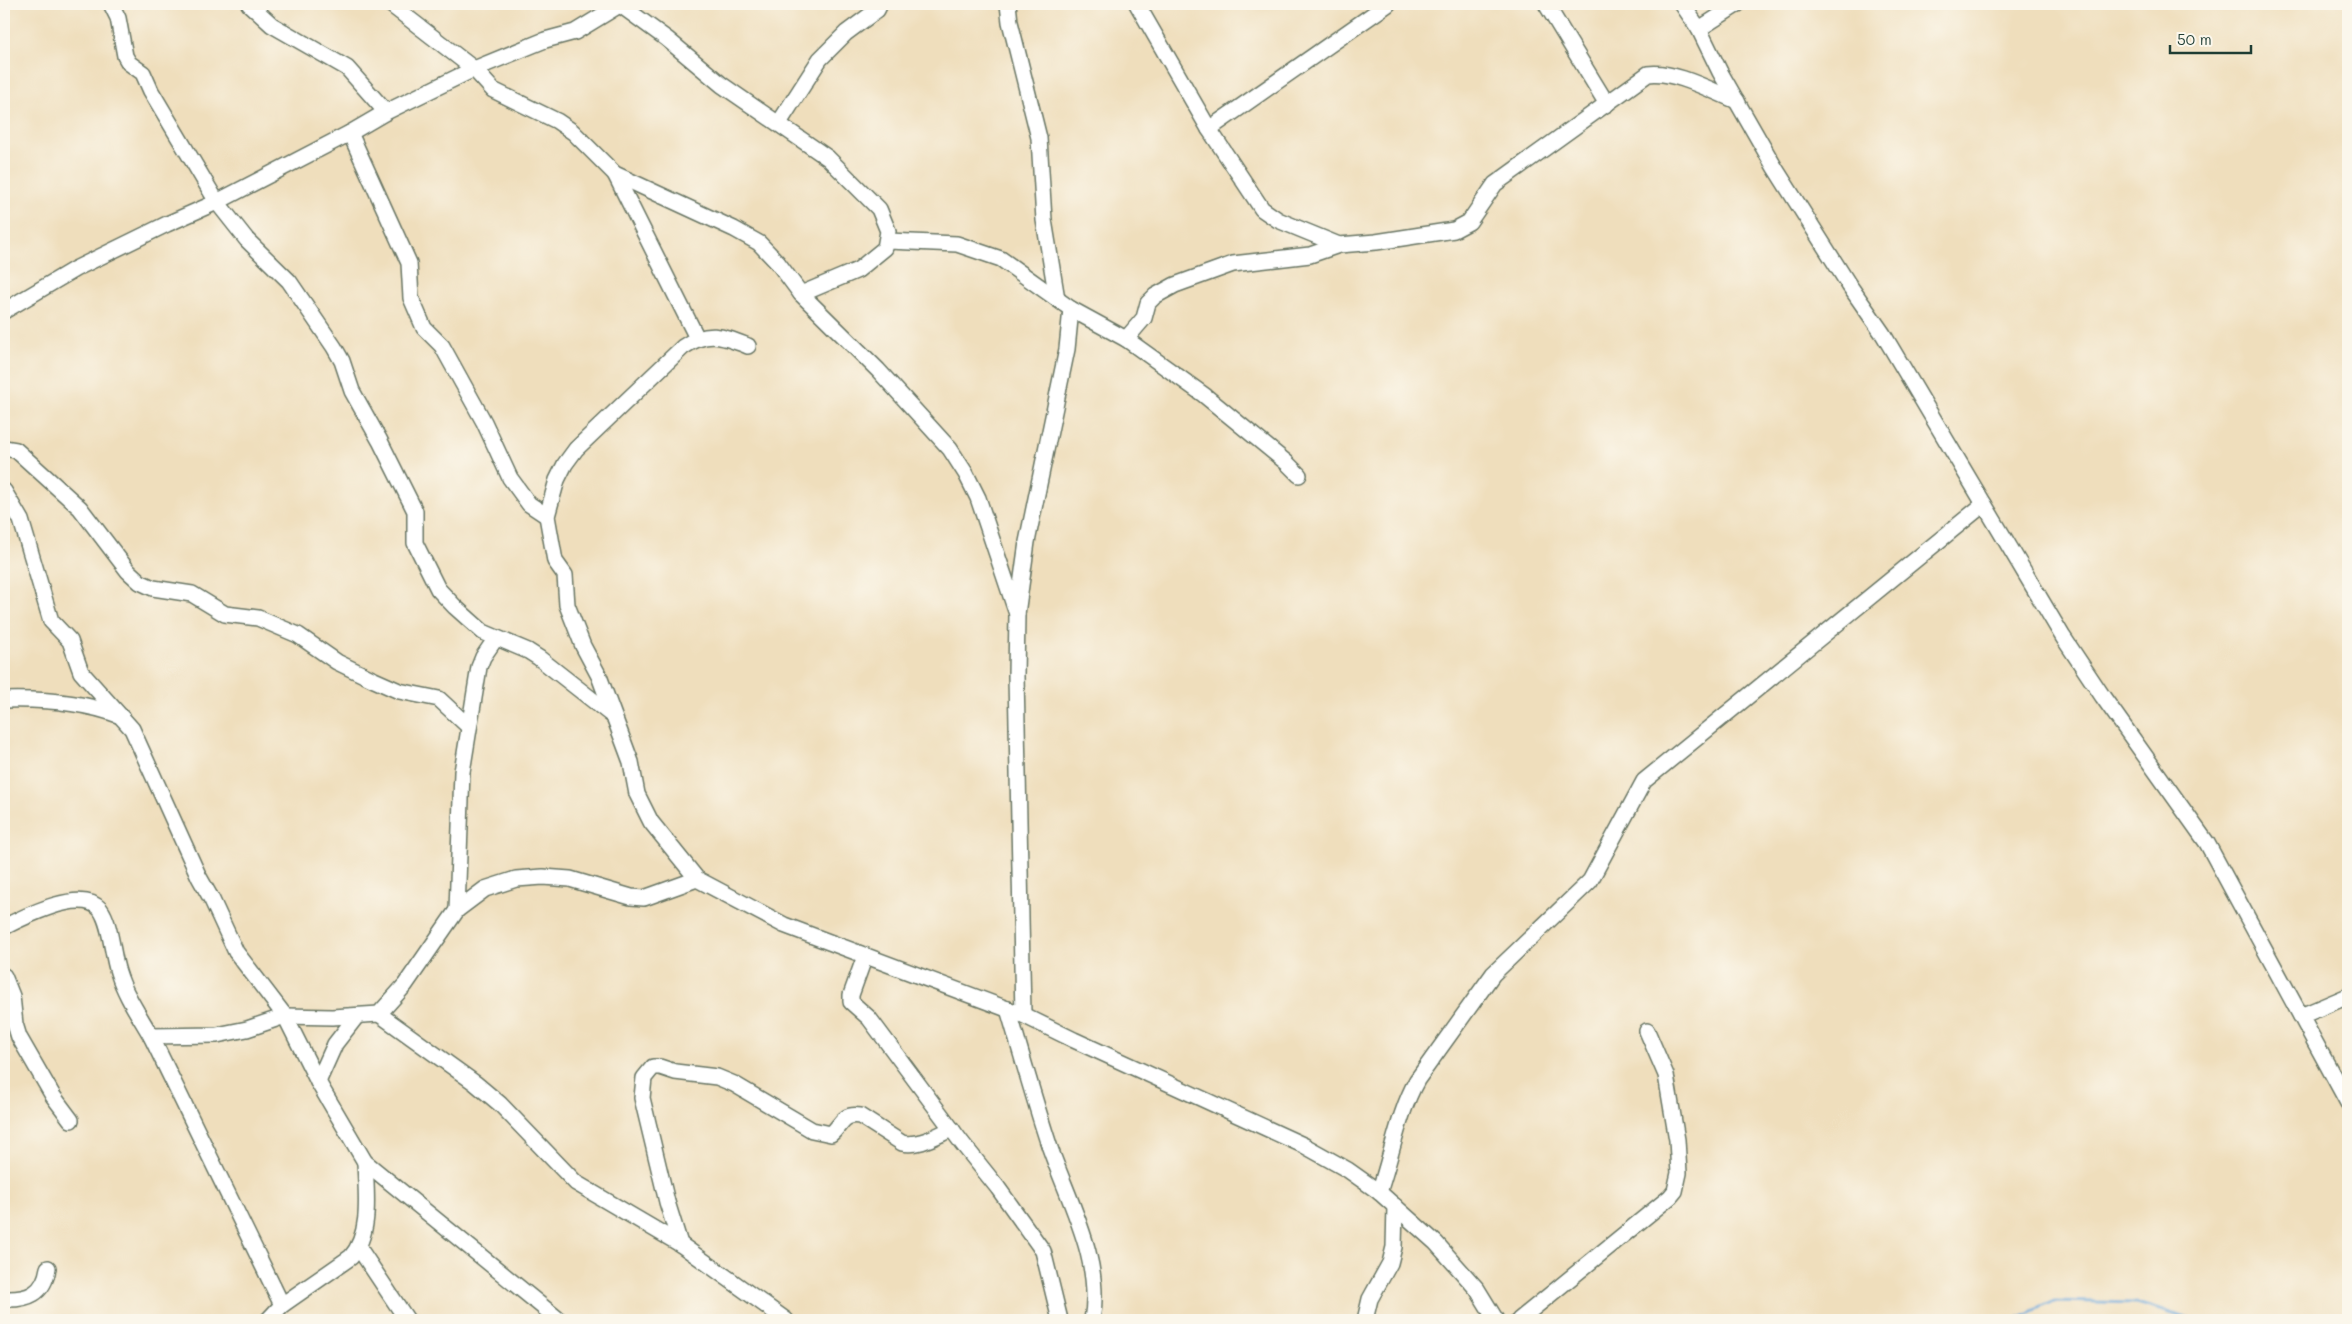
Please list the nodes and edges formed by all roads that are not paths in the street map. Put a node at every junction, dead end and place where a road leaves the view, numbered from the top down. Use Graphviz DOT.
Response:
graph roads {
  1 [pos="111,4"];
  2 [pos="249,4"];
  3 [pos="390,4"];
  4 [pos="620,4"];
  5 [pos="880,4"];
  6 [pos="1008,4"];
  7 [pos="1137,4"];
  8 [pos="1388,4"];
  9 [pos="1546,4"];
  10 [pos="1682,4"];
  11 [pos="1738,4"];
  12 [pos="1699,29"];
  13 [pos="474,69"];
  14 [pos="1737,101"];
  15 [pos="1607,104"];
  16 [pos="386,112"];
  17 [pos="779,123"];
  18 [pos="1209,129"];
  19 [pos="350,133"];
  20 [pos="615,174"];
  21 [pos="217,202"];
  22 [pos="888,241"];
  23 [pos="1340,245"];
  24 [pos="801,294"];
  25 [pos="1057,299"];
  26 [pos="1071,309"];
  27 [pos="4,311"];
  28 [pos="697,338"];
  29 [pos="1126,340"];
  30 [pos="748,346"];
  31 [pos="4,448"];
  32 [pos="1299,475"];
  33 [pos="4,491"];
  34 [pos="1984,504"];
  35 [pos="547,516"];
  36 [pos="1018,614"];
  37 [pos="496,638"];
  38 [pos="4,700"];
  39 [pos="120,716"];
  40 [pos="613,716"];
  41 [pos="469,727"];
  42 [pos="697,879"];
  43 [pos="457,910"];
  44 [pos="4,927"];
  45 [pos="865,956"];
  46 [pos="4,976"];
  47 [pos="2348,996"];
  48 [pos="1008,1009"];
  49 [pos="379,1014"];
  50 [pos="1023,1015"];
  51 [pos="285,1016"];
  52 [pos="2301,1016"];
  53 [pos="356,1017"];
  54 [pos="1647,1030"];
  55 [pos="151,1036"];
  56 [pos="318,1082"];
  57 [pos="2348,1102"];
  58 [pos="71,1120"];
  59 [pos="952,1129"];
  60 [pos="365,1162"];
  61 [pos="1379,1192"];
  62 [pos="1395,1206"];
  63 [pos="680,1244"];
  64 [pos="359,1248"];
  65 [pos="48,1268"];
  66 [pos="4,1299"];
  67 [pos="282,1305"];
  68 [pos="268,1320"];
  69 [pos="407,1320"];
  70 [pos="559,1320"];
  71 [pos="786,1320"];
  72 [pos="1060,1320"];
  73 [pos="1092,1320"];
  74 [pos="1365,1320"];
  75 [pos="1496,1320"];
  76 [pos="1519,1320"];
  1 -- 21 [label="street"];
  2 -- 16 [label="street"];
  3 -- 13 [label="street"];
  4 -- 13 [label="street"];
  4 -- 17 [label="street"];
  5 -- 17 [label="street"];
  6 -- 25 [label="street"];
  7 -- 18 [label="street"];
  8 -- 18 [label="street"];
  9 -- 15 [label="street"];
  10 -- 12 [label="street"];
  11 -- 12 [label="street"];
  12 -- 14 [label="street"];
  13 -- 16 [label="street"];
  13 -- 20 [label="street"];
  14 -- 15 [label="street"];
  14 -- 34 [label="street"];
  15 -- 23 [label="street"];
  16 -- 19 [label="street"];
  17 -- 22 [label="street"];
  18 -- 23 [label="street"];
  19 -- 21 [label="street"];
  19 -- 35 [label="street"];
  20 -- 24 [label="street"];
  20 -- 28 [label="street"];
  21 -- 27 [label="street"];
  21 -- 37 [label="street"];
  22 -- 24 [label="street"];
  22 -- 25 [label="street"];
  23 -- 29 [label="street"];
  24 -- 36 [label="street"];
  25 -- 26 [label="street"];
  26 -- 29 [label="street"];
  26 -- 36 [label="street"];
  28 -- 30 [label="street"];
  28 -- 35 [label="street"];
  29 -- 32 [label="street"];
  31 -- 41 [label="street"];
  33 -- 39 [label="street"];
  34 -- 52 [label="street"];
  34 -- 61 [label="street"];
  35 -- 40 [label="street"];
  36 -- 50 [label="street"];
  37 -- 40 [label="street"];
  37 -- 41 [label="street"];
  38 -- 39 [label="street"];
  39 -- 51 [label="street"];
  40 -- 42 [label="street"];
  41 -- 43 [label="street"];
  42 -- 43 [label="street"];
  42 -- 45 [label="street"];
  43 -- 49 [label="street"];
  44 -- 55 [label="street"];
  45 -- 48 [label="street"];
  45 -- 59 [label="street"];
  46 -- 58 [label="street"];
  47 -- 52 [label="street"];
  48 -- 50 [label="street"];
  48 -- 73 [label="street"];
  49 -- 53 [label="street"];
  49 -- 63 [label="street"];
  50 -- 61 [label="street"];
  51 -- 53 [label="street"];
  51 -- 55 [label="street"];
  51 -- 56 [label="street"];
  52 -- 57 [label="street"];
  53 -- 56 [label="street"];
  54 -- 76 [label="street"];
  55 -- 67 [label="street"];
  56 -- 60 [label="street"];
  59 -- 63 [label="street"];
  59 -- 72 [label="street"];
  60 -- 64 [label="street"];
  60 -- 70 [label="street"];
  61 -- 62 [label="street"];
  62 -- 74 [label="street"];
  62 -- 75 [label="street"];
  63 -- 71 [label="street"];
  64 -- 67 [label="street"];
  64 -- 69 [label="street"];
  65 -- 66 [label="street"];
  67 -- 68 [label="street"];
}
